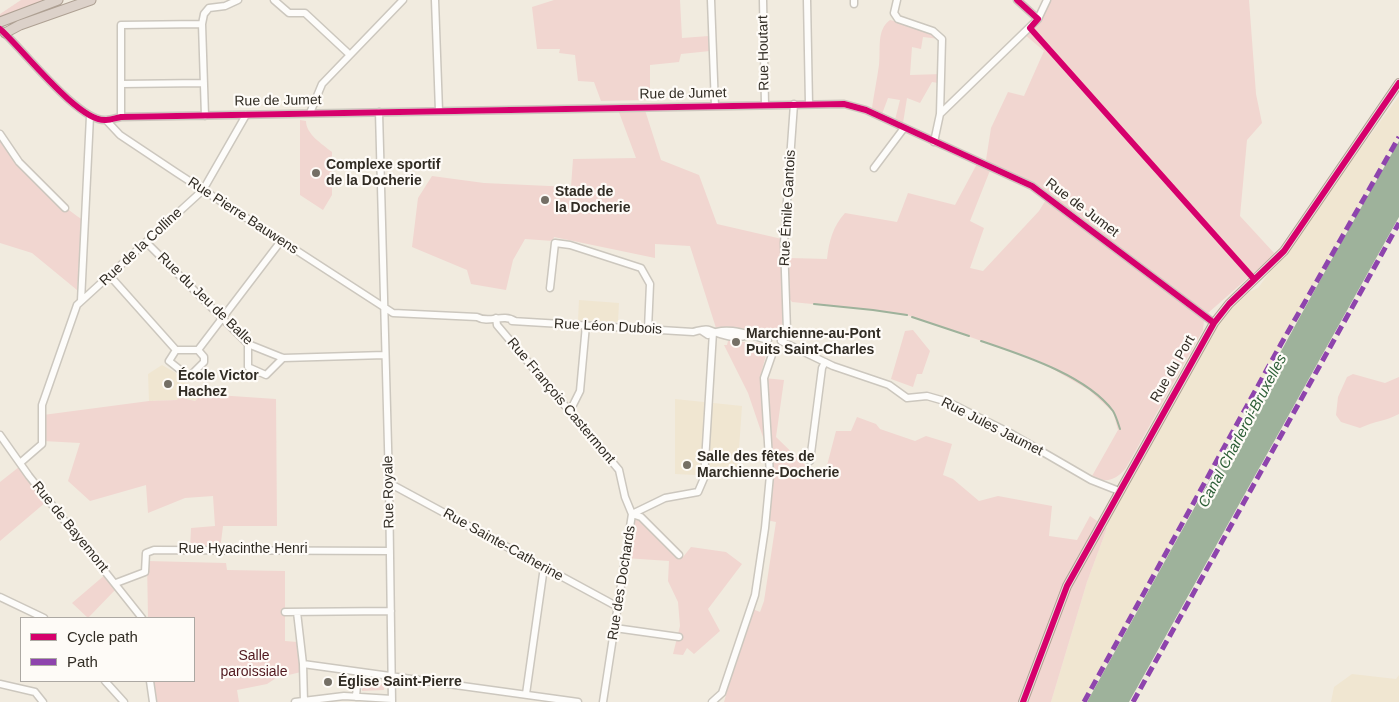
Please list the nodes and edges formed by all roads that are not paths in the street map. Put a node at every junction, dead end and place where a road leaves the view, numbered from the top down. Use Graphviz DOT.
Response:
graph roads {
  1 [pos="58,0"];
  2 [pos="91,0"];
  3 [pos="238,0"];
  4 [pos="274,0"];
  5 [pos="435,0"];
  6 [pos="711,0"];
  7 [pos="763,0"];
  8 [pos="808,0"];
  9 [pos="897,0"];
  10 [pos="1017,0"];
  11 [pos="1047,0"];
  12 [pos="399,1"];
  13 [pos="1038,19"];
  14 [pos="0,22"];
  15 [pos="202,24"];
  16 [pos="2,31"];
  17 [pos="349,54"];
  18 [pos="204,83"];
  19 [pos="1399,83"];
  20 [pos="121,84"];
  21 [pos="794,104"];
  22 [pos="809,104"];
  23 [pos="765,105"];
  24 [pos="714,106"];
  25 [pos="438,111"];
  26 [pos="379,112"];
  27 [pos="310,113"];
  28 [pos="940,114"];
  29 [pos="246,115"];
  30 [pos="90,116"];
  31 [pos="205,116"];
  32 [pos="121,117"];
  33 [pos="106,120"];
  34 [pos="904,128"];
  35 [pos="0,134"];
  36 [pos="934,142"];
  37 [pos="874,168"];
  38 [pos="203,190"];
  39 [pos="65,208"];
  40 [pos="281,241"];
  41 [pos="146,242"];
  42 [pos="110,276"];
  43 [pos="550,288"];
  44 [pos="81,301"];
  45 [pos="384,308"];
  46 [pos="496,318"];
  47 [pos="222,319"];
  48 [pos="1214,323"];
  49 [pos="586,326"];
  50 [pos="648,329"];
  51 [pos="713,332"];
  52 [pos="780,339"];
  53 [pos="768,340"];
  54 [pos="248,344"];
  55 [pos="774,349"];
  56 [pos="176,350"];
  57 [pos="198,350"];
  58 [pos="385,354"];
  59 [pos="283,358"];
  60 [pos="825,362"];
  61 [pos="570,411"];
  62 [pos="0,435"];
  63 [pos="810,461"];
  64 [pos="20,463"];
  65 [pos="389,483"];
  66 [pos="1119,491"];
  67 [pos="632,514"];
  68 [pos="390,551"];
  69 [pos="679,555"];
  70 [pos="544,568"];
  71 [pos="116,583"];
  72 [pos="0,597"];
  73 [pos="618,607"];
  74 [pos="390,611"];
  75 [pos="285,612"];
  76 [pos="297,612"];
  77 [pos="42,617"];
  78 [pos="141,617"];
  79 [pos="615,628"];
  80 [pos="679,637"];
  81 [pos="303,664"];
  82 [pos="358,672"];
  83 [pos="391,676"];
  84 [pos="106,682"];
  85 [pos="117,682"];
  86 [pos="150,682"];
  87 [pos="0,684"];
  88 [pos="111,687"];
  89 [pos="526,694"];
  90 [pos="356,697"];
  91 [pos="392,700"];
  92 [pos="304,701"];
  93 [pos="566,701"];
  94 [pos="43,702"];
  95 [pos="124,702"];
  96 [pos="152,702"];
  97 [pos="295,702"];
  98 [pos="578,702"];
  99 [pos="603,702"];
  100 [pos="712,702"];
  101 [pos="1023,702"];
  1 -- 14 [label="highway"];
  2 -- 16 [label="highway"];
  3 -- 15 [label="street"];
  4 -- 17 [label="street"];
  5 -- 25 [label="street"];
  6 -- 24 [label="street"];
  7 -- 23 [label="street, Rue Houtart"];
  8 -- 22 [label="street"];
  9 -- 28 [label="street"];
  10 -- 13 [label="street"];
  11 -- 13 [label="street"];
  12 -- 17 [label="street"];
  13 -- 28 [label="street"];
  15 -- 18 [label="street"];
  15 -- 20 [label="street"];
  16 -- 30 [label="street"];
  17 -- 27 [label="street"];
  18 -- 20 [label="street"];
  18 -- 31 [label="street"];
  19 -- 48 [label="main road, Rue du Port"];
  20 -- 32 [label="street"];
  21 -- 22 [label="street, Rue de Jumet"];
  21 -- 23 [label="street, Rue de Jumet"];
  21 -- 52 [label="street, Rue Émile Gantois"];
  22 -- 34 [label="street, Rue de Jumet"];
  23 -- 24 [label="street, Rue de Jumet"];
  24 -- 25 [label="street, Rue de Jumet"];
  25 -- 26 [label="street, Rue de Jumet"];
  26 -- 27 [label="street, Rue de Jumet"];
  26 -- 45 [label="street, Rue Royale"];
  27 -- 29 [label="street, Rue de Jumet"];
  28 -- 36 [label="street"];
  29 -- 31 [label="street, Rue de Jumet"];
  29 -- 38 [label="street, Rue de la Colline"];
  30 -- 33 [label="street, Rue de Jumet"];
  30 -- 44 [label="street"];
  31 -- 32 [label="street, Rue de Jumet"];
  32 -- 33 [label="street, Rue de Jumet"];
  33 -- 38 [label="street, Rue Pierre Bauwens"];
  34 -- 36 [label="street, Rue de Jumet"];
  34 -- 37 [label="street"];
  35 -- 39 [label="street"];
  36 -- 48 [label="street, Rue de Jumet"];
  38 -- 40 [label="street, Rue Pierre Bauwens"];
  38 -- 41 [label="street, Rue de la Colline"];
  40 -- 45 [label="street, Rue Pierre Bauwens"];
  40 -- 47 [label="street"];
  41 -- 42 [label="street, Rue de la Colline"];
  41 -- 47 [label="street, Rue du Jeu de Balle"];
  42 -- 44 [label="street, Rue de la Colline"];
  42 -- 56 [label="street"];
  43 -- 50 [label="street"];
  44 -- 64 [label="street"];
  45 -- 46 [label="street, Rue Léon Dubois"];
  45 -- 58 [label="street, Rue Royale"];
  46 -- 49 [label="street, Rue Léon Dubois"];
  46 -- 61 [label="street, Rue François Castermont"];
  47 -- 54 [label="street, Rue du Jeu de Balle"];
  47 -- 57 [label="street"];
  48 -- 66 [label="main road, Rue du Port"];
  49 -- 50 [label="street, Rue Léon Dubois"];
  49 -- 61 [label="street"];
  50 -- 51 [label="street, Rue Léon Dubois"];
  51 -- 53 [label="street, Rue Léon Dubois"];
  51 -- 67 [label="street, Rue des Dochards"];
  52 -- 53 [label="street"];
  52 -- 55 [label="street"];
  52 -- 60 [label="street, Rue Jules Jaumet"];
  53 -- 55 [label="street"];
  54 -- 59 [label="street, Rue du Jeu de Balle"];
  54 -- 59 [label="street"];
  55 -- 100 [label="street"];
  56 -- 57 [label="street"];
  56 -- 57 [label="street"];
  58 -- 59 [label="street, Rue du Jeu de Balle"];
  58 -- 65 [label="street, Rue Royale"];
  60 -- 63 [label="street"];
  60 -- 66 [label="street, Rue Jules Jaumet"];
  61 -- 67 [label="street, Rue François Castermont"];
  62 -- 64 [label="street, Rue de Bayemont"];
  64 -- 71 [label="street, Rue de Bayemont"];
  65 -- 68 [label="street, Rue Royale"];
  65 -- 70 [label="street, Rue Sainte-Catherine"];
  66 -- 101 [label="main road, Rue du Port"];
  67 -- 69 [label="street"];
  67 -- 73 [label="street, Rue des Dochards"];
  68 -- 71 [label="street, Rue Hyacinthe Henri"];
  68 -- 74 [label="street, Rue Royale"];
  70 -- 73 [label="street, Rue Sainte-Catherine"];
  70 -- 89 [label="street"];
  71 -- 78 [label="street, Rue de Bayemont"];
  72 -- 77 [label="street"];
  73 -- 79 [label="street, Rue des Dochards"];
  74 -- 76 [label="street"];
  74 -- 83 [label="street, Rue Royale"];
  75 -- 76 [label="street"];
  76 -- 81 [label="street"];
  79 -- 80 [label="street"];
  79 -- 99 [label="street, Rue des Dochards"];
  81 -- 82 [label="street"];
  81 -- 92 [label="street"];
  82 -- 83 [label="street"];
  82 -- 90 [label="street"];
  83 -- 89 [label="street"];
  83 -- 91 [label="street, Rue Royale"];
  84 -- 88 [label="street"];
  85 -- 88 [label="street"];
  86 -- 96 [label="street"];
  87 -- 94 [label="street"];
  88 -- 95 [label="street"];
  89 -- 93 [label="street"];
  90 -- 91 [label="street"];
  90 -- 92 [label="street"];
  92 -- 97 [label="street"];
  93 -- 98 [label="street"];
}
